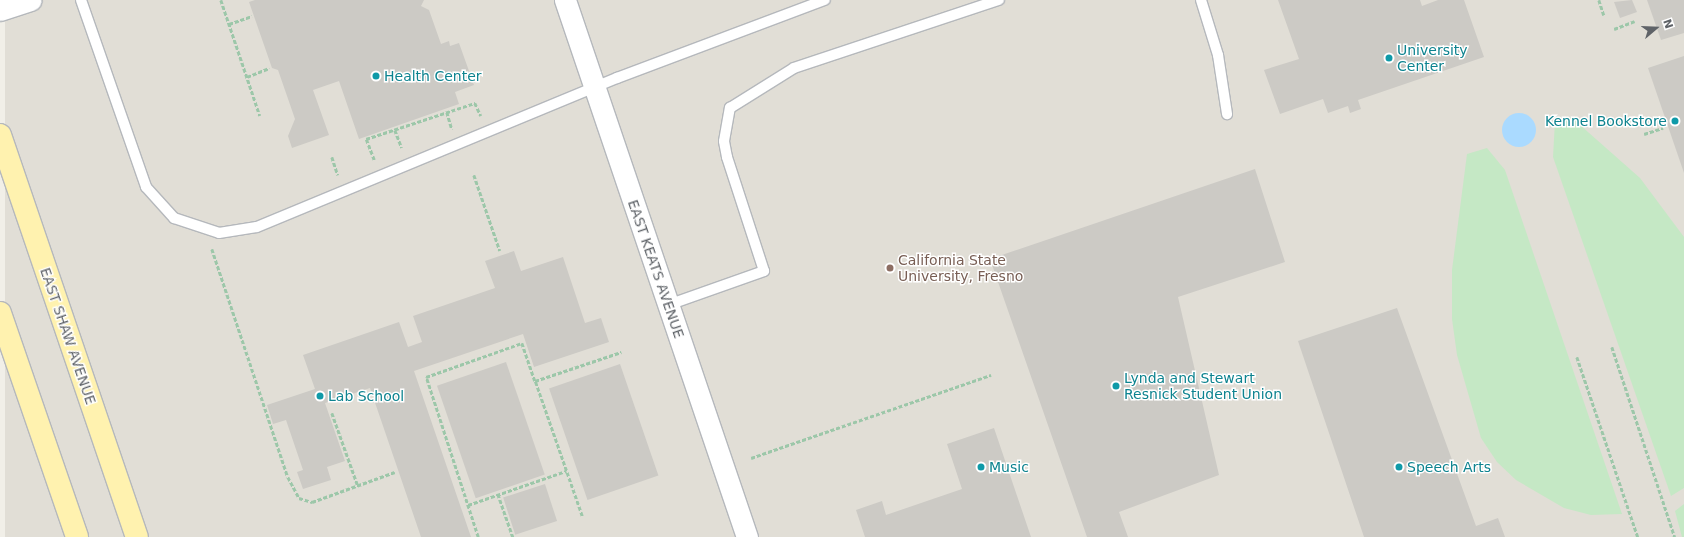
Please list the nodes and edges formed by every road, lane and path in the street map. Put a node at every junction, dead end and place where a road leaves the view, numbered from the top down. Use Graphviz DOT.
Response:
graph roads {
  1 [pos="30,0"];
  2 [pos="80,0"];
  3 [pos="221,0"];
  4 [pos="565,0"];
  5 [pos="825,0"];
  6 [pos="999,0"];
  7 [pos="1201,0"];
  8 [pos="1599,0"];
  9 [pos="0,10"];
  10 [pos="1604,15"];
  11 [pos="252,16"];
  12 [pos="1635,21"];
  13 [pos="229,24"];
  14 [pos="1614,29"];
  15 [pos="270,68"];
  16 [pos="247,77"];
  17 [pos="594,87"];
  18 [pos="447,112"];
  19 [pos="1227,114"];
  20 [pos="260,116"];
  21 [pos="482,118"];
  22 [pos="1663,128"];
  23 [pos="395,130"];
  24 [pos="453,130"];
  25 [pos="1644,134"];
  26 [pos="0,135"];
  27 [pos="403,152"];
  28 [pos="332,157"];
  29 [pos="376,164"];
  30 [pos="474,175"];
  31 [pos="340,179"];
  32 [pos="206,232"];
  33 [pos="500,251"];
  34 [pos="668,305"];
  35 [pos="0,313"];
  36 [pos="1612,347"];
  37 [pos="621,352"];
  38 [pos="1577,357"];
  39 [pos="991,375"];
  40 [pos="535,381"];
  41 [pos="332,413"];
  42 [pos="751,458"];
  43 [pos="566,471"];
  44 [pos="395,472"];
  45 [pos="358,486"];
  46 [pos="498,494"];
  47 [pos="468,504"];
  48 [pos="582,516"];
  49 [pos="77,537"];
  50 [pos="137,537"];
  51 [pos="478,537"];
  52 [pos="513,537"];
  53 [pos="747,537"];
  54 [pos="1638,537"];
  55 [pos="1675,537"];
  1 -- 9 [label="street"];
  2 -- 32 [label="lane"];
  3 -- 13 [label="path"];
  4 -- 17 [label="street, EAST KEATS AVENUE"];
  5 -- 17 [label="lane"];
  6 -- 34 [label="lane"];
  7 -- 19 [label="lane"];
  8 -- 10 [label="path"];
  11 -- 13 [label="path"];
  12 -- 14 [label="path"];
  13 -- 16 [label="path"];
  15 -- 16 [label="path"];
  16 -- 20 [label="path"];
  17 -- 32 [label="lane"];
  17 -- 34 [label="street, EAST KEATS AVENUE"];
  18 -- 21 [label="path"];
  18 -- 23 [label="path"];
  18 -- 24 [label="path"];
  22 -- 25 [label="path"];
  23 -- 27 [label="path"];
  23 -- 29 [label="path"];
  26 -- 50 [label="main road, EAST SHAW AVENUE"];
  28 -- 31 [label="path"];
  30 -- 33 [label="path"];
  32 -- 45 [label="path"];
  34 -- 53 [label="street, EAST KEATS AVENUE"];
  35 -- 49 [label="main road"];
  36 -- 55 [label="path"];
  37 -- 40 [label="path"];
  38 -- 54 [label="path"];
  39 -- 42 [label="path"];
  40 -- 43 [label="path"];
  40 -- 47 [label="path"];
  41 -- 45 [label="path"];
  43 -- 46 [label="path"];
  43 -- 48 [label="path"];
  44 -- 45 [label="path"];
  46 -- 47 [label="path"];
  46 -- 52 [label="path"];
  47 -- 51 [label="path"];
}
